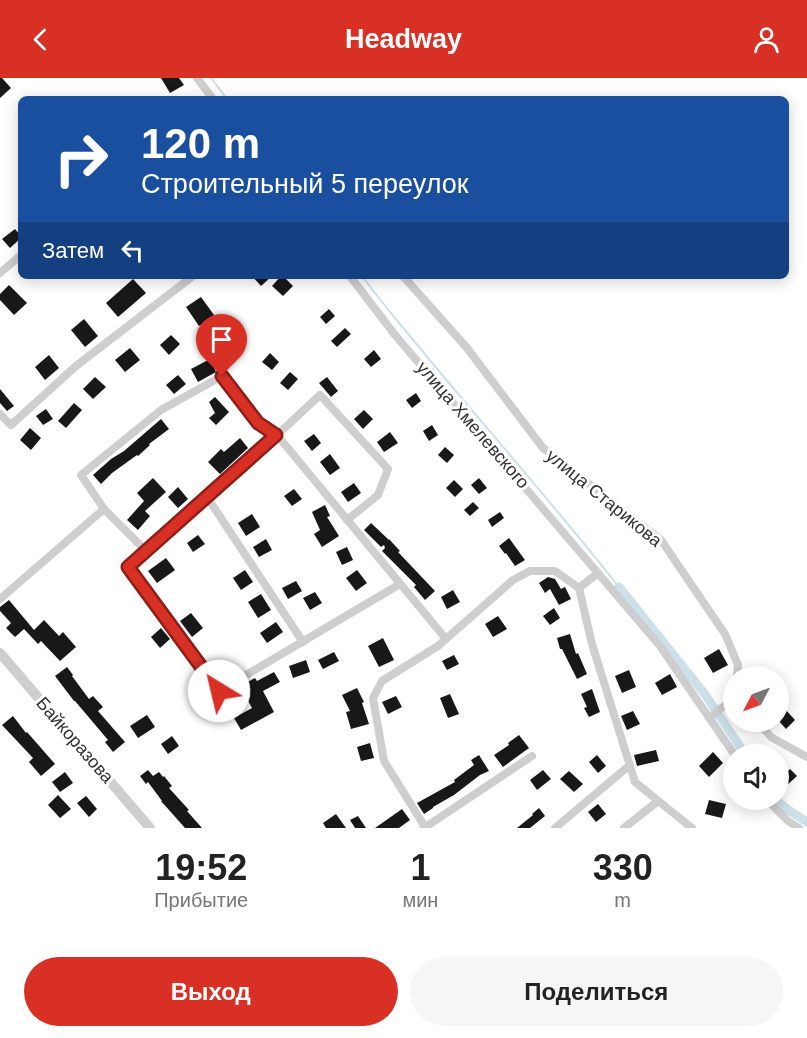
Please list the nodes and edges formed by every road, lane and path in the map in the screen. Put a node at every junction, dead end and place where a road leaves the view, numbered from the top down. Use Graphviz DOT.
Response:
graph roads {
  1 [pos="197,78"];
  2 [pos="211,96"];
  3 [pos="18,258"];
  4 [pos="0,273"];
  5 [pos="189,279"];
  6 [pos="352,279"];
  7 [pos="406,279"];
  8 [pos="0,414"];
  9 [pos="276,435"];
  10 [pos="207,497"];
  11 [pos="104,509"];
  12 [pos="347,520"];
  13 [pos="146,551"];
  14 [pos="598,573"];
  15 [pos="400,584"];
  16 [pos="579,588"];
  17 [pos="0,599"];
  18 [pos="446,639"];
  19 [pos="303,642"];
  20 [pos="0,653"];
  21 [pos="738,666"];
  22 [pos="723,707"];
  23 [pos="710,718"];
  24 [pos="767,732"];
  25 [pos="727,744"];
  26 [pos="532,756"];
  27 [pos="807,757"];
  28 [pos="630,765"];
  29 [pos="658,801"];
  30 [pos="776,810"];
  31 [pos="150,828"];
  32 [pos="425,828"];
  33 [pos="555,828"];
  34 [pos="624,828"];
  35 [pos="692,828"];
  36 [pos="798,828"];
  1 -- 2 [label="street"];
  3 -- 4 [label="street"];
  5 -- 8 [label="street"];
  6 -- 14 [label="street, улица Хмелевского"];
  7 -- 21 [label="street, улица Старикова"];
  9 -- 10 [label="street"];
  9 -- 11 [label="street"];
  9 -- 12 [label="street"];
  9 -- 12 [label="street"];
  10 -- 13 [label="street"];
  10 -- 19 [label="street"];
  11 -- 13 [label="street"];
  11 -- 17 [label="street"];
  12 -- 15 [label="street"];
  13 -- 19 [label="street"];
  14 -- 16 [label="street"];
  14 -- 23 [label="street, улица Хмелевского"];
  15 -- 18 [label="street"];
  15 -- 19 [label="street"];
  16 -- 18 [label="street"];
  16 -- 28 [label="street"];
  18 -- 32 [label="street"];
  20 -- 31 [label="street, Байкоразова"];
  22 -- 23 [label="street"];
  23 -- 25 [label="street, улица Хмелевского"];
  24 -- 27 [label="street"];
  26 -- 32 [label="street"];
  28 -- 29 [label="street"];
  28 -- 33 [label="street"];
  29 -- 34 [label="street"];
  29 -- 35 [label="street"];
  30 -- 36 [label="street"];
}
